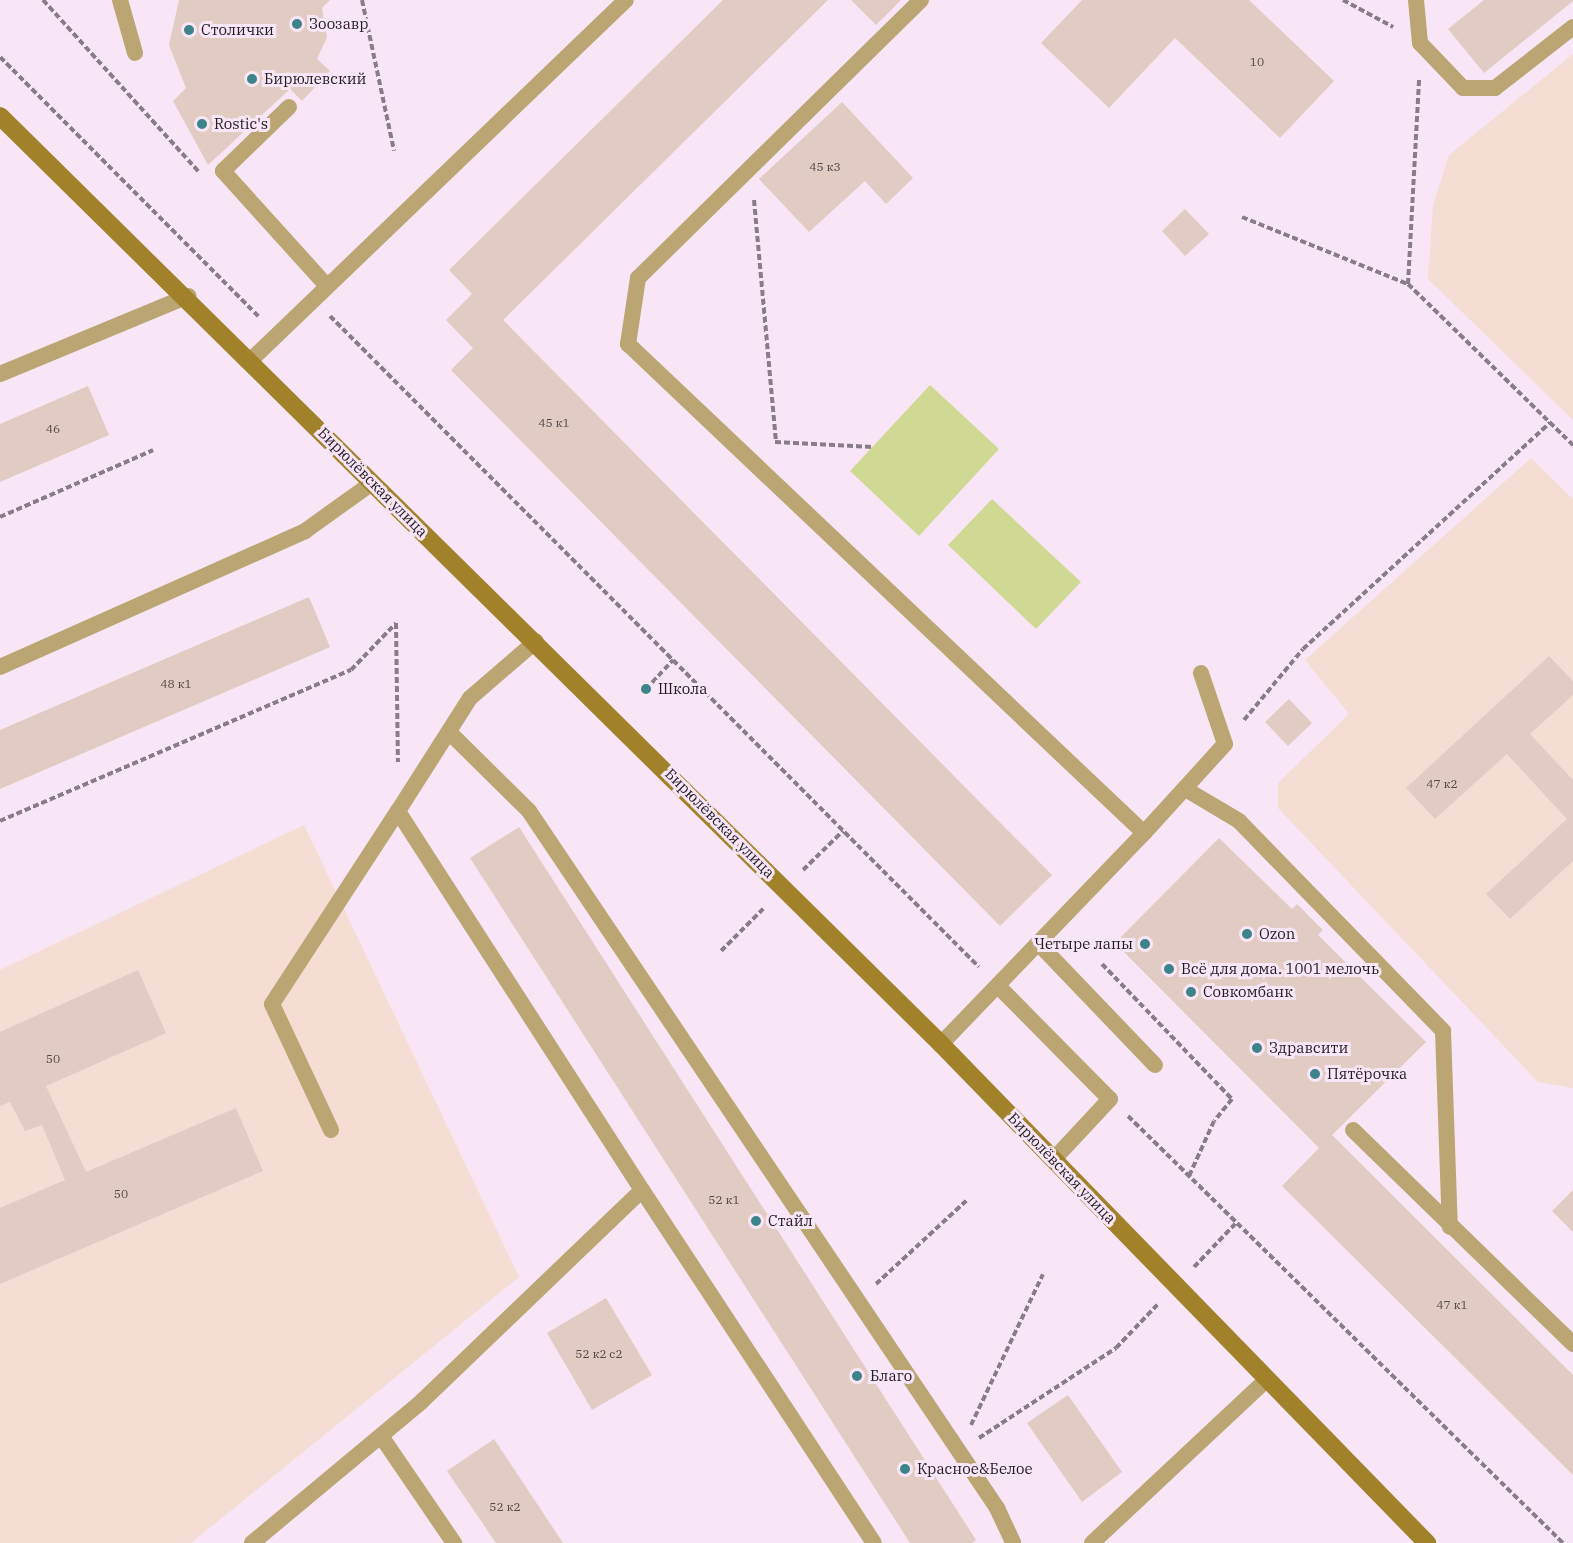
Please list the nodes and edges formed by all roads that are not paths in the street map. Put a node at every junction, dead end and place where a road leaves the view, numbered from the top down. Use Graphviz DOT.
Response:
graph roads {
  1 [pos="120,0"];
  2 [pos="626,0"];
  3 [pos="921,0"];
  4 [pos="1416,0"];
  5 [pos="1573,27"];
  6 [pos="135,53"];
  7 [pos="289,107"];
  8 [pos="0,116"];
  9 [pos="327,286"];
  10 [pos="188,296"];
  11 [pos="252,359"];
  12 [pos="0,374"];
  13 [pos="372,483"];
  14 [pos="536,641"];
  15 [pos="0,667"];
  16 [pos="1201,673"];
  17 [pos="449,732"];
  18 [pos="1187,790"];
  19 [pos="398,811"];
  20 [pos="1144,833"];
  21 [pos="1038,943"];
  22 [pos="998,986"];
  23 [pos="941,1044"];
  24 [pos="1155,1065"];
  25 [pos="331,1130"];
  26 [pos="1353,1130"];
  27 [pos="1054,1159"];
  28 [pos="642,1190"];
  29 [pos="1450,1227"];
  30 [pos="1573,1344"];
  31 [pos="1266,1380"];
  32 [pos="381,1436"];
  33 [pos="252,1543"];
  34 [pos="454,1543"];
  35 [pos="874,1543"];
  36 [pos="1013,1543"];
  37 [pos="1092,1543"];
  38 [pos="1427,1543"];
  1 -- 6 [label="lane"];
  2 -- 9 [label="lane"];
  3 -- 20 [label="lane"];
  4 -- 5 [label="lane"];
  7 -- 9 [label="lane"];
  8 -- 10 [label="street, Бирюлёвская улица"];
  9 -- 11 [label="lane"];
  10 -- 11 [label="street, Бирюлёвская улица"];
  10 -- 12 [label="lane"];
  11 -- 13 [label="street, Бирюлёвская улица"];
  13 -- 14 [label="street, Бирюлёвская улица"];
  13 -- 15 [label="lane"];
  14 -- 17 [label="lane"];
  14 -- 23 [label="street, Бирюлёвская улица"];
  16 -- 18 [label="lane"];
  17 -- 19 [label="lane"];
  17 -- 36 [label="lane"];
  18 -- 20 [label="lane"];
  18 -- 29 [label="lane"];
  19 -- 25 [label="lane"];
  19 -- 28 [label="lane"];
  20 -- 21 [label="lane"];
  21 -- 22 [label="lane"];
  21 -- 24 [label="lane"];
  22 -- 23 [label="lane"];
  22 -- 27 [label="lane"];
  23 -- 27 [label="street, Бирюлёвская улица"];
  26 -- 29 [label="lane"];
  27 -- 31 [label="street, Бирюлёвская улица"];
  28 -- 32 [label="lane"];
  28 -- 35 [label="lane"];
  29 -- 30 [label="lane"];
  31 -- 37 [label="lane"];
  31 -- 38 [label="street, Бирюлёвская улица"];
  32 -- 33 [label="lane"];
  32 -- 34 [label="lane"];
}
